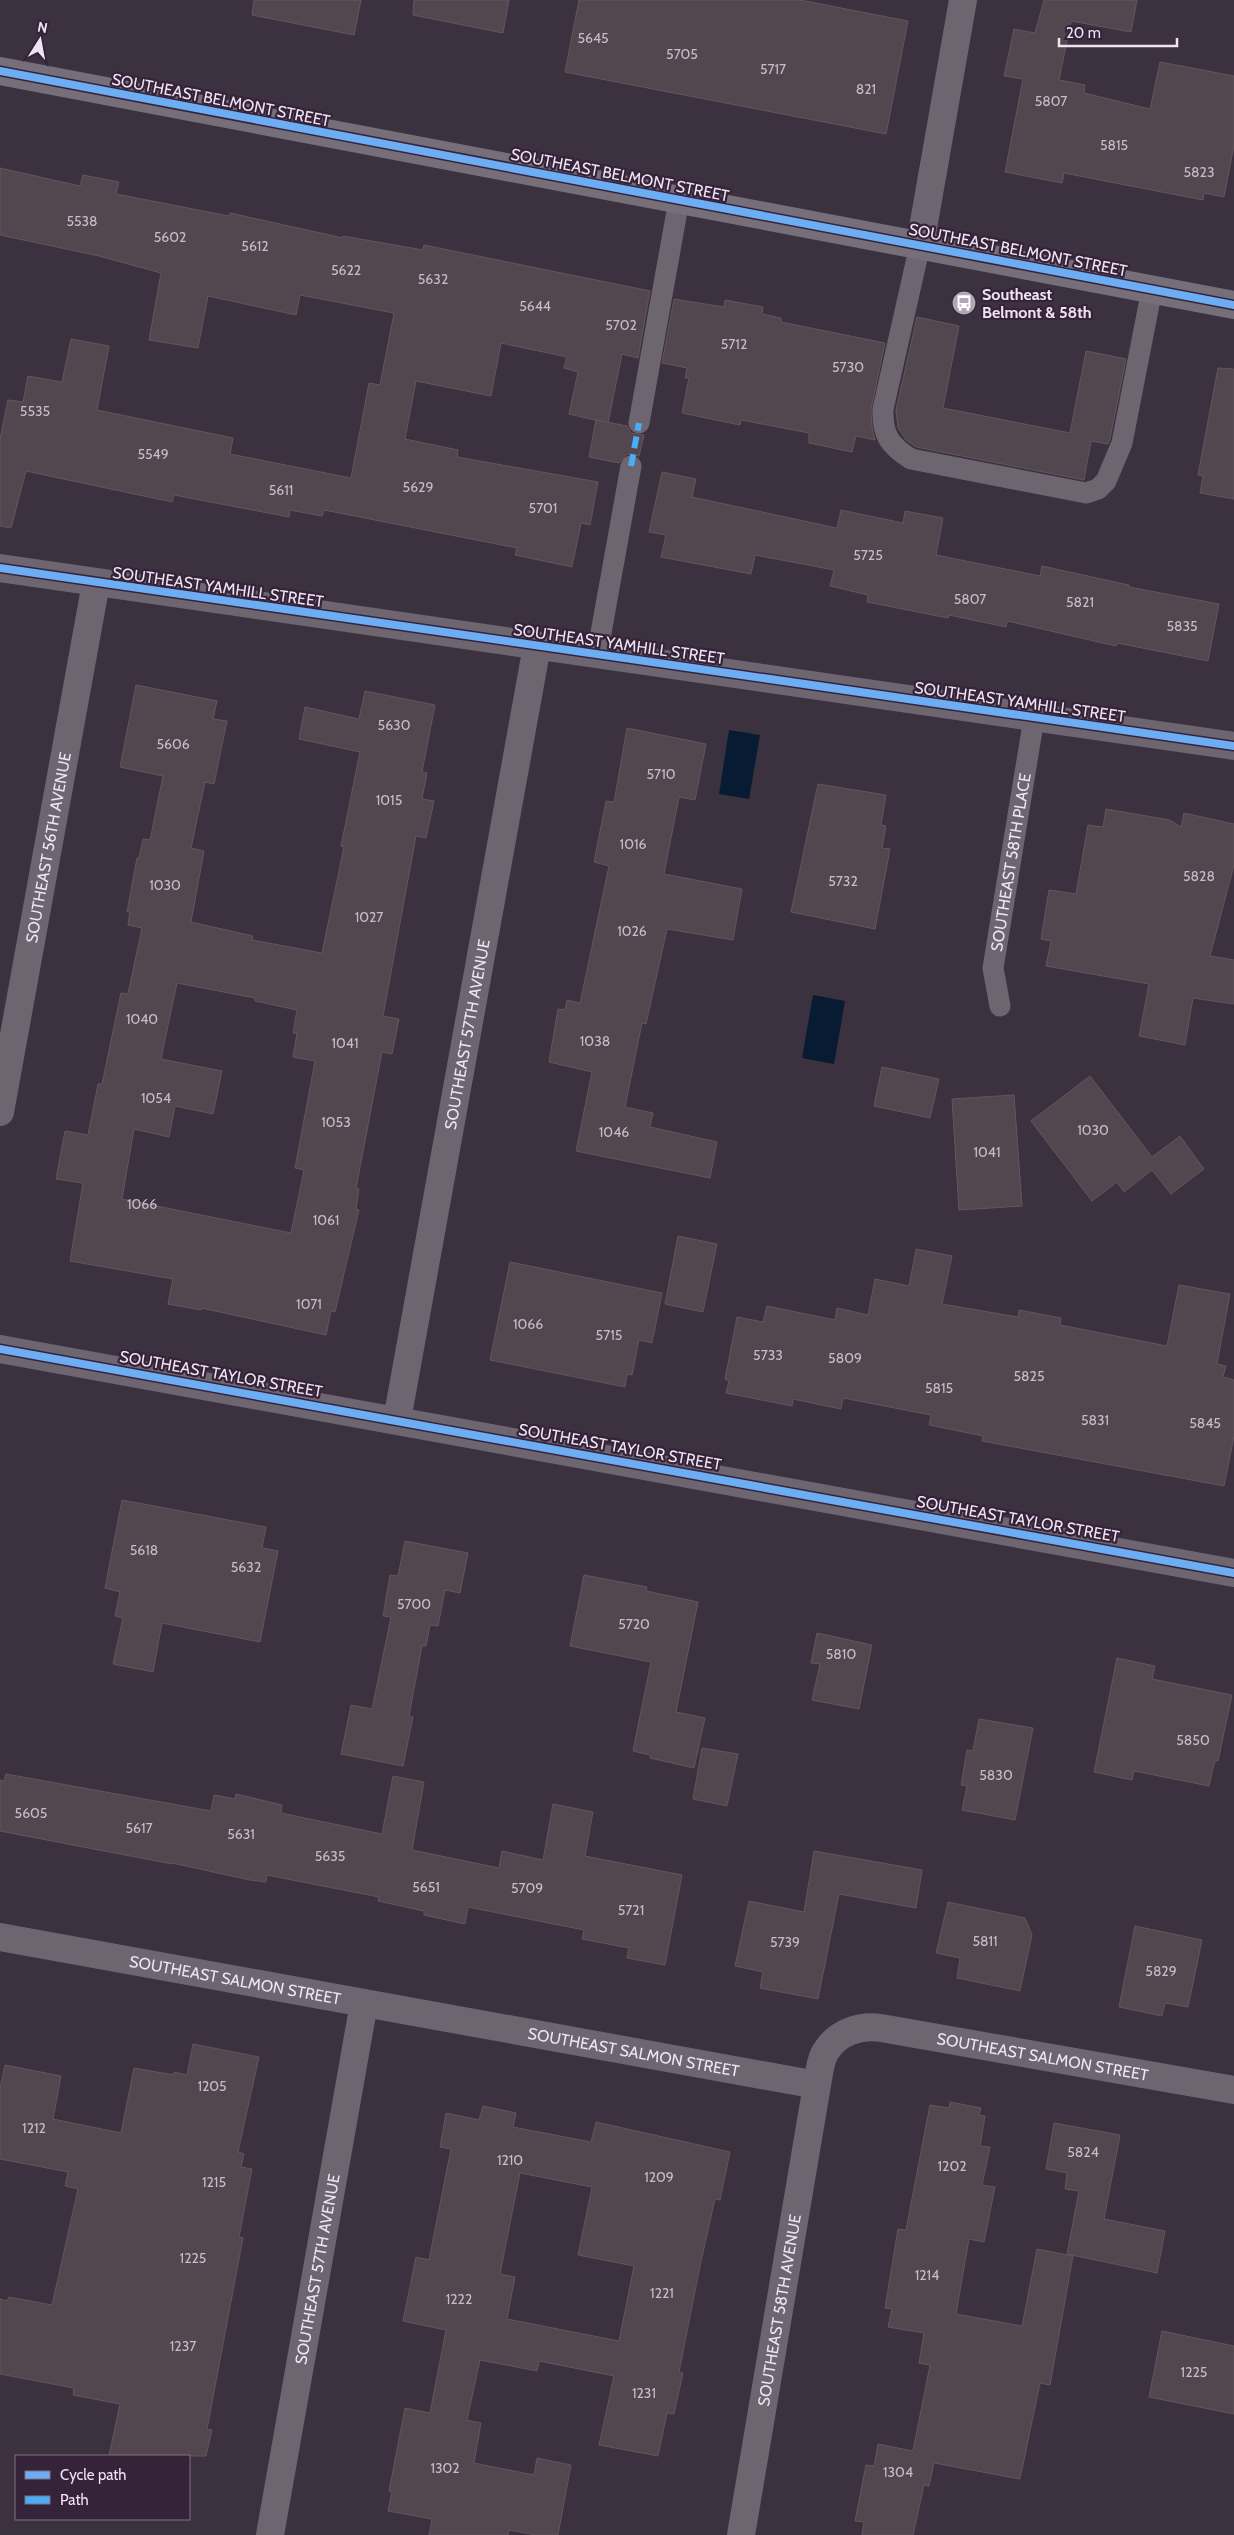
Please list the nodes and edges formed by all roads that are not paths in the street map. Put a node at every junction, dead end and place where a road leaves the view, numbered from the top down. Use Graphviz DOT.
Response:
graph roads {
  1 [pos="963,0"];
  2 [pos="0,71"];
  3 [pos="679,200"];
  4 [pos="920,245"];
  5 [pos="1152,289"];
  6 [pos="1234,305"];
  7 [pos="639,423"];
  8 [pos="631,466"];
  9 [pos="0,568"];
  10 [pos="96,583"];
  11 [pos="537,646"];
  12 [pos="597,655"];
  13 [pos="1034,718"];
  14 [pos="1234,746"];
  15 [pos="1000,1006"];
  16 [pos="0,1112"];
  17 [pos="0,1348"];
  18 [pos="398,1420"];
  19 [pos="1234,1573"];
  20 [pos="0,1937"];
  21 [pos="364,2002"];
  22 [pos="817,2085"];
  23 [pos="1234,2090"];
  24 [pos="270,2535"];
  25 [pos="741,2535"];
  1 -- 4 [label="street"];
  2 -- 3 [label="street, SOUTHEAST BELMONT STREET"];
  3 -- 4 [label="street, SOUTHEAST BELMONT STREET"];
  3 -- 7 [label="lane"];
  4 -- 5 [label="street, SOUTHEAST BELMONT STREET"];
  4 -- 5 [label="lane"];
  5 -- 6 [label="street, SOUTHEAST BELMONT STREET"];
  8 -- 12 [label="lane"];
  9 -- 10 [label="street, SOUTHEAST YAMHILL STREET"];
  10 -- 11 [label="street, SOUTHEAST YAMHILL STREET"];
  10 -- 16 [label="street, SOUTHEAST 56TH AVENUE"];
  11 -- 12 [label="street, SOUTHEAST YAMHILL STREET"];
  11 -- 18 [label="street, SOUTHEAST 57TH AVENUE"];
  12 -- 13 [label="street, SOUTHEAST YAMHILL STREET"];
  13 -- 14 [label="street, SOUTHEAST YAMHILL STREET"];
  13 -- 15 [label="lane, SOUTHEAST 58TH PLACE"];
  17 -- 18 [label="street, SOUTHEAST TAYLOR STREET"];
  18 -- 19 [label="street, SOUTHEAST TAYLOR STREET"];
  20 -- 21 [label="street, SOUTHEAST SALMON STREET"];
  21 -- 22 [label="street, SOUTHEAST SALMON STREET"];
  21 -- 24 [label="street, SOUTHEAST 57TH AVENUE"];
  22 -- 23 [label="street, SOUTHEAST SALMON STREET"];
  22 -- 25 [label="street, SOUTHEAST 58TH AVENUE"];
}
